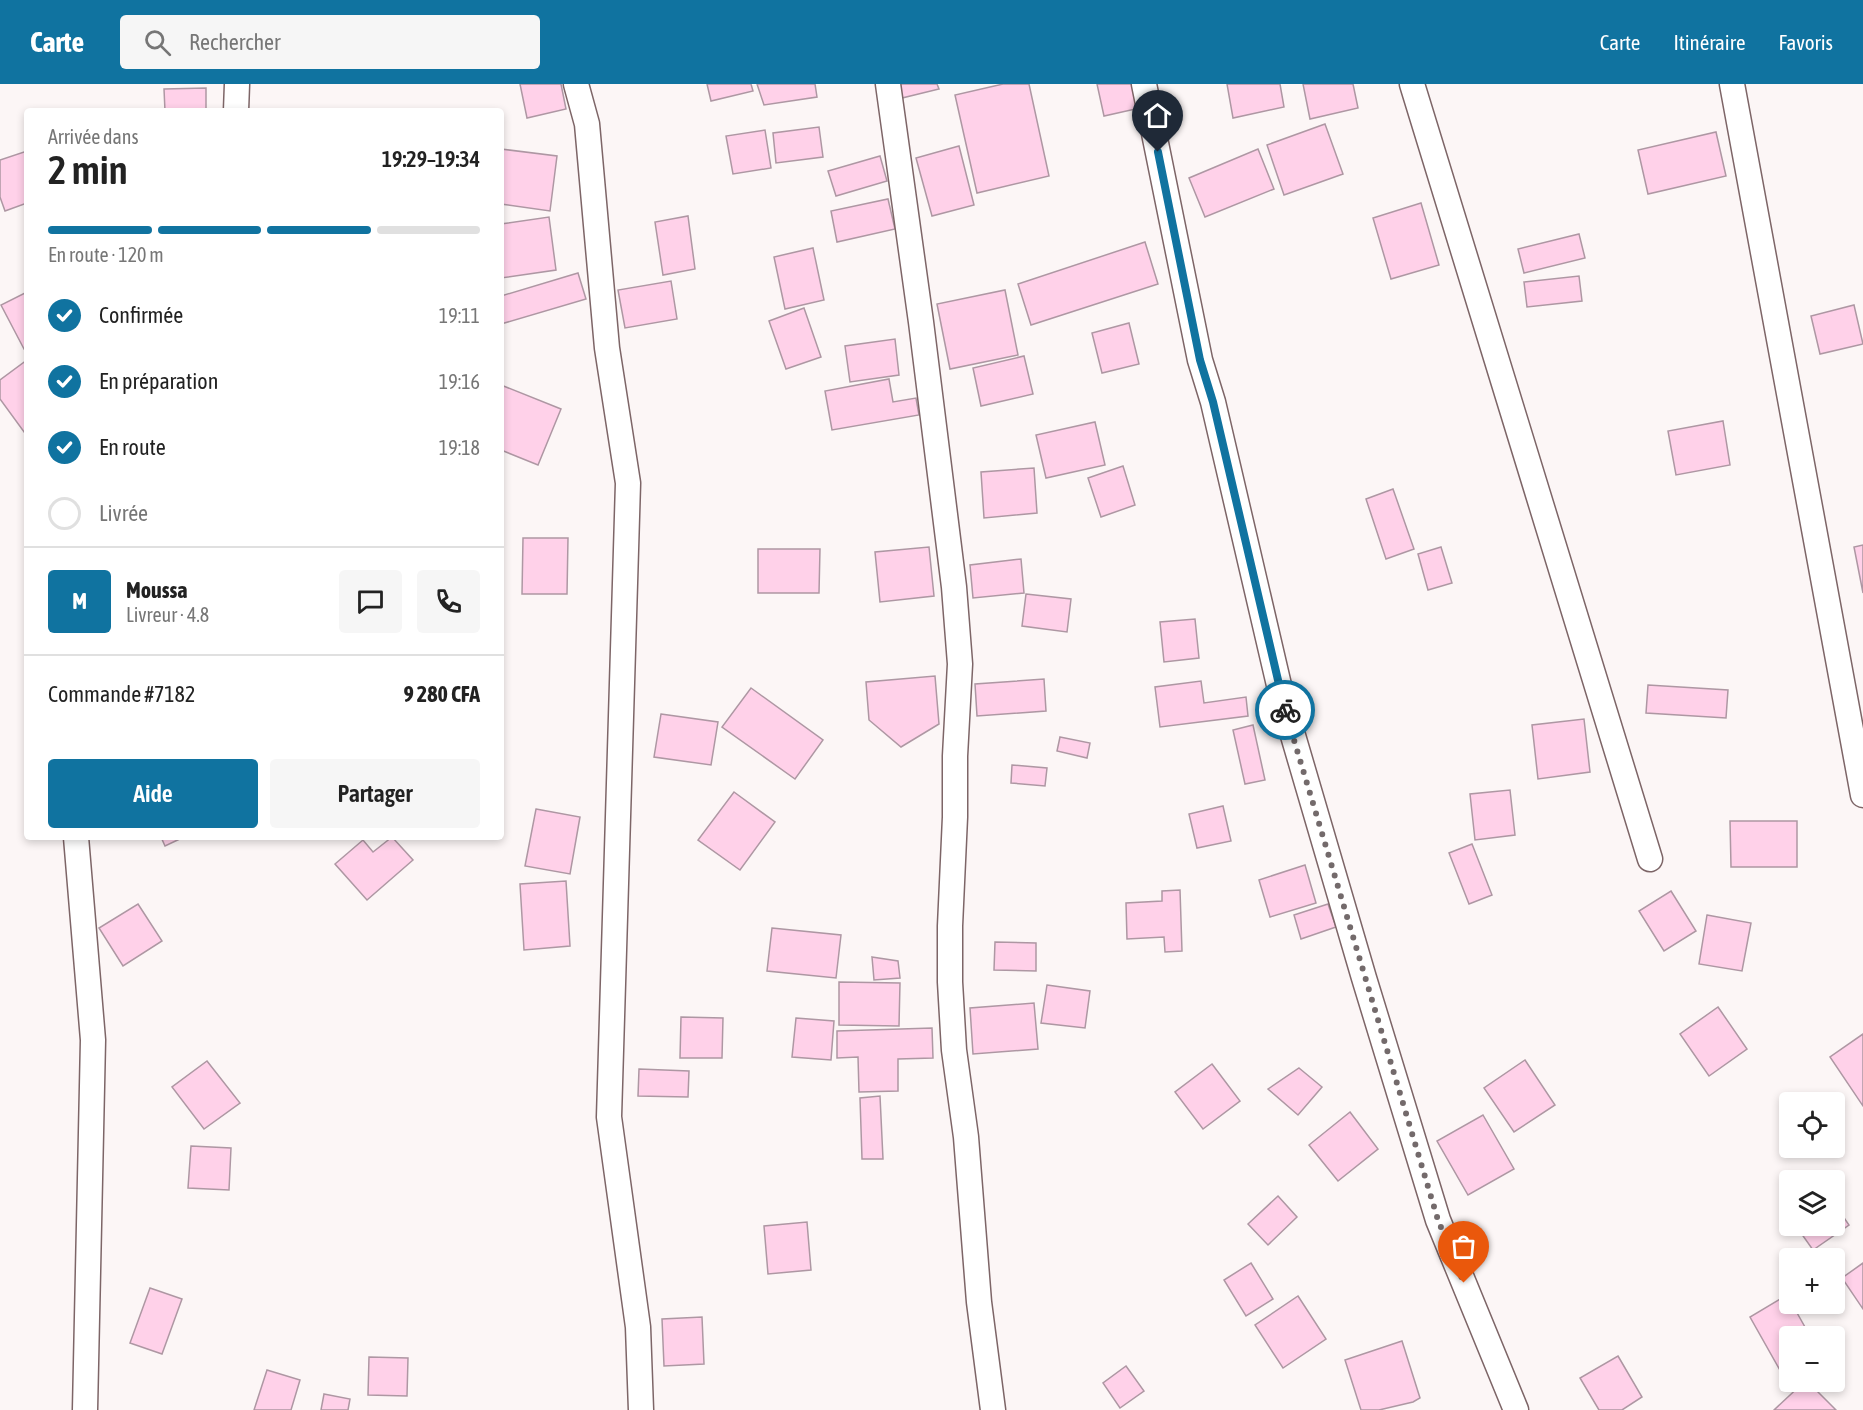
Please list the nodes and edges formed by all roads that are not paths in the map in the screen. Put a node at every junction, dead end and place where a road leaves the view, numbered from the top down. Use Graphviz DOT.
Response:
graph roads {
  1 [pos="237,84"];
  2 [pos="576,84"];
  3 [pos="888,84"];
  4 [pos="1144,84"];
  5 [pos="1412,84"];
  6 [pos="1732,84"];
  7 [pos="236,108"];
  8 [pos="1863,795"];
  9 [pos="76,840"];
  10 [pos="1650,859"];
  11 [pos="85,1410"];
  12 [pos="641,1410"];
  13 [pos="993,1410"];
  14 [pos="1516,1410"];
  1 -- 7 [label="street"];
  2 -- 12 [label="street"];
  3 -- 13 [label="street"];
  4 -- 14 [label="street"];
  5 -- 10 [label="street"];
  6 -- 8 [label="street"];
  9 -- 11 [label="street"];
}
